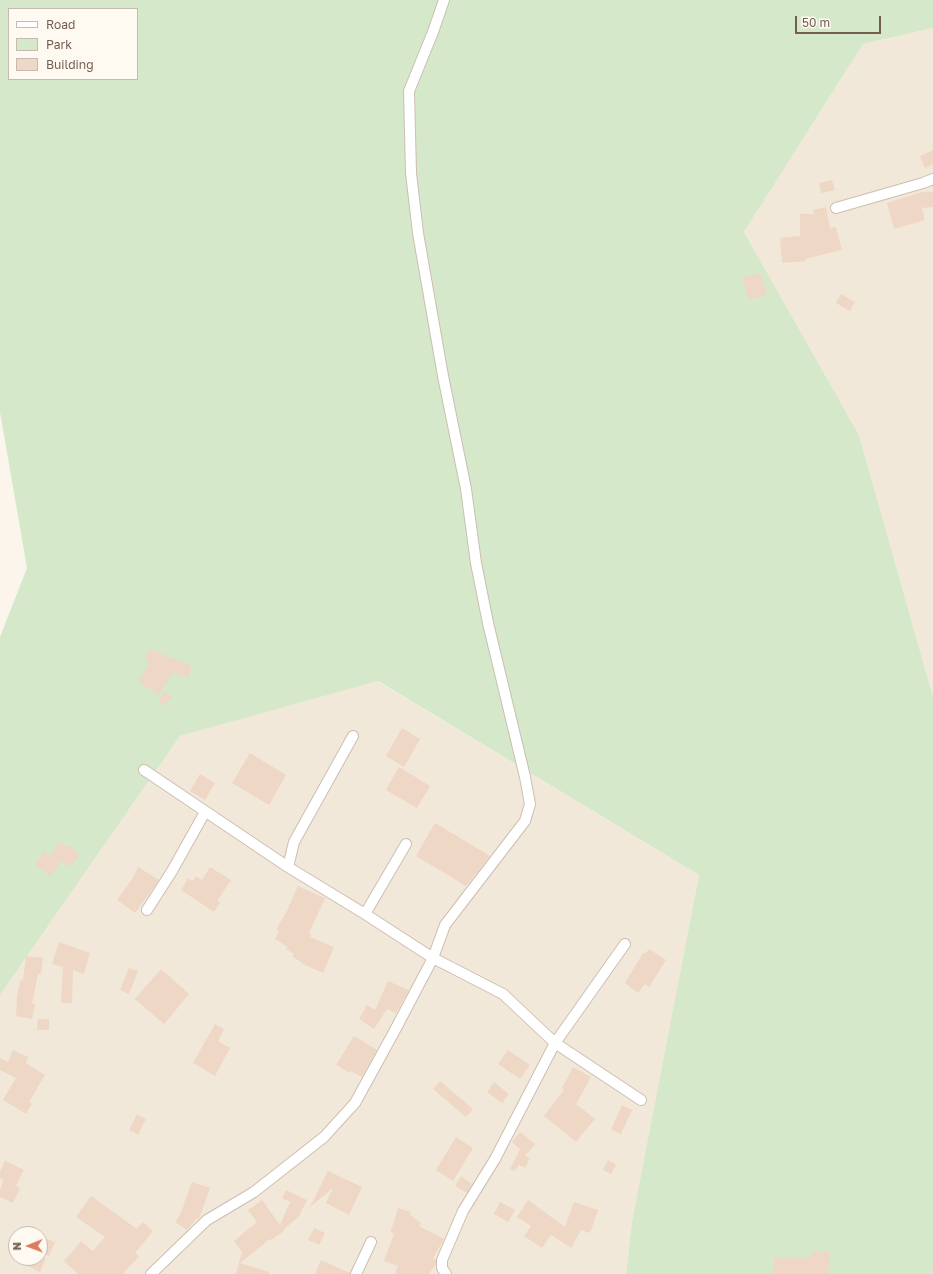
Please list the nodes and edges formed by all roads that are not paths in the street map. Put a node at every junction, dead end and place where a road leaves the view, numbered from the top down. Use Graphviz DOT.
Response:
graph roads {
  1 [pos="444,0"];
  2 [pos="933,179"];
  3 [pos="836,208"];
  4 [pos="353,736"];
  5 [pos="144,770"];
  6 [pos="205,812"];
  7 [pos="406,844"];
  8 [pos="288,867"];
  9 [pos="147,910"];
  10 [pos="365,914"];
  11 [pos="625,944"];
  12 [pos="433,958"];
  13 [pos="555,1043"];
  14 [pos="641,1100"];
  15 [pos="371,1242"];
  16 [pos="151,1274"];
  17 [pos="356,1274"];
  18 [pos="446,1274"];
  1 -- 12 [label="street"];
  2 -- 3 [label="street"];
  4 -- 8 [label="street"];
  5 -- 6 [label="street"];
  6 -- 8 [label="street"];
  6 -- 9 [label="street"];
  7 -- 10 [label="street"];
  8 -- 10 [label="street"];
  10 -- 12 [label="street"];
  11 -- 13 [label="street"];
  12 -- 13 [label="street"];
  12 -- 16 [label="street"];
  13 -- 14 [label="street"];
  13 -- 18 [label="street"];
  15 -- 17 [label="street"];
}
